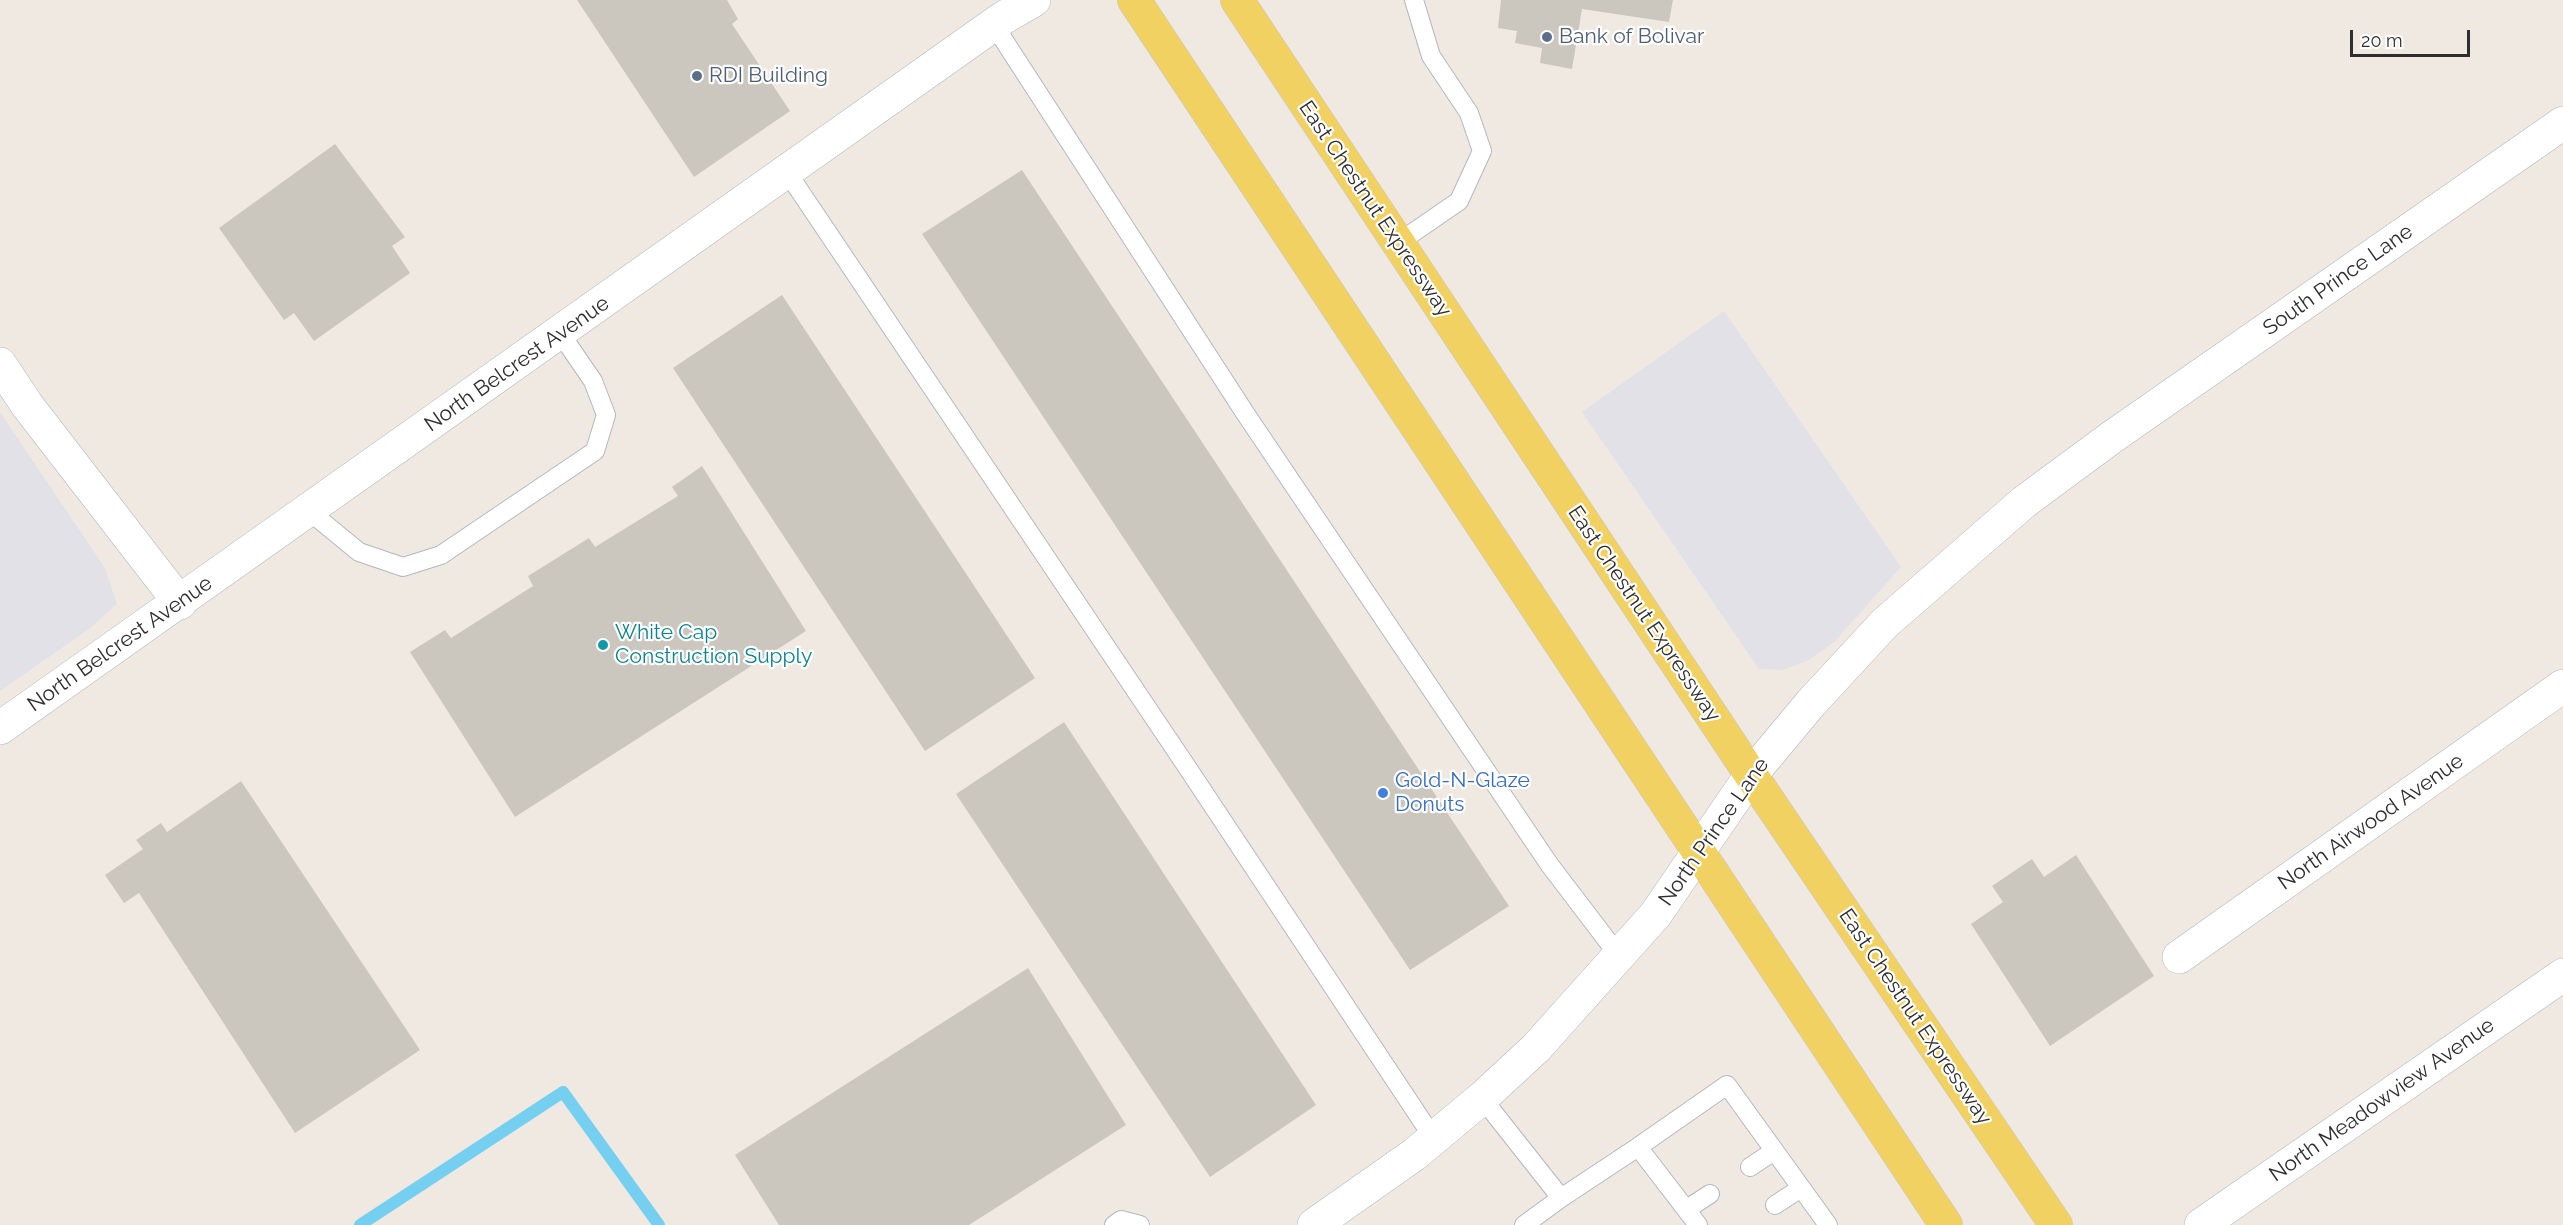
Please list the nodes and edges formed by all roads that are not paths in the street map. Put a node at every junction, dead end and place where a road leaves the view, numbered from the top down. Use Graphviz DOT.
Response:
graph roads {
  1 [pos="1034,0"];
  2 [pos="1134,0"];
  3 [pos="1237,0"];
  4 [pos="1414,0"];
  5 [pos="994,25"];
  6 [pos="2563,123"];
  7 [pos="787,172"];
  8 [pos="1398,243"];
  9 [pos="560,333"];
  10 [pos="0,364"];
  11 [pos="2112,437"];
  12 [pos="309,511"];
  13 [pos="180,603"];
  14 [pos="2563,686"];
  15 [pos="0,728"];
  16 [pos="1751,775"];
  17 [pos="1697,853"];
  18 [pos="1619,956"];
  19 [pos="2179,957"];
  20 [pos="2563,975"];
  21 [pos="1482,1098"];
  22 [pos="1434,1139"];
  23 [pos="1638,1147"];
  24 [pos="1774,1151"];
  25 [pos="1750,1167"];
  26 [pos="1801,1188"];
  27 [pos="1710,1194"];
  28 [pos="1561,1198"];
  29 [pos="1775,1205"];
  30 [pos="1687,1209"];
  31 [pos="1114,1225"];
  32 [pos="1140,1225"];
  33 [pos="1314,1225"];
  34 [pos="1524,1225"];
  35 [pos="1698,1225"];
  36 [pos="1828,1225"];
  37 [pos="1946,1225"];
  38 [pos="2056,1225"];
  39 [pos="2201,1225"];
  1 -- 5 [label="street, North Belcrest Avenue"];
  2 -- 17 [label="main road"];
  3 -- 8 [label="main road, East Chestnut Expressway"];
  4 -- 8 [label="lane"];
  5 -- 7 [label="street, North Belcrest Avenue"];
  5 -- 18 [label="lane"];
  6 -- 11 [label="street, South Prince Lane"];
  7 -- 9 [label="street, North Belcrest Avenue"];
  7 -- 22 [label="lane"];
  8 -- 16 [label="main road, East Chestnut Expressway"];
  9 -- 12 [label="street, North Belcrest Avenue"];
  9 -- 12 [label="lane"];
  10 -- 13 [label="street"];
  11 -- 16 [label="street, North Prince Lane"];
  12 -- 13 [label="street, North Belcrest Avenue"];
  13 -- 15 [label="street, North Belcrest Avenue"];
  14 -- 19 [label="street, North Airwood Avenue"];
  16 -- 17 [label="street, North Prince Lane"];
  16 -- 38 [label="main road, East Chestnut Expressway"];
  17 -- 18 [label="street, North Prince Lane"];
  17 -- 37 [label="main road"];
  18 -- 21 [label="street, North Prince Lane"];
  20 -- 39 [label="street, North Meadowview Avenue"];
  21 -- 22 [label="street, North Prince Lane"];
  21 -- 28 [label="lane"];
  22 -- 33 [label="street, North Prince Lane"];
  23 -- 24 [label="lane"];
  23 -- 28 [label="lane"];
  23 -- 30 [label="lane"];
  24 -- 25 [label="lane"];
  24 -- 26 [label="lane"];
  26 -- 29 [label="lane"];
  26 -- 36 [label="lane"];
  27 -- 30 [label="lane"];
  28 -- 34 [label="lane"];
  30 -- 35 [label="lane"];
  31 -- 32 [label="lane"];
}
